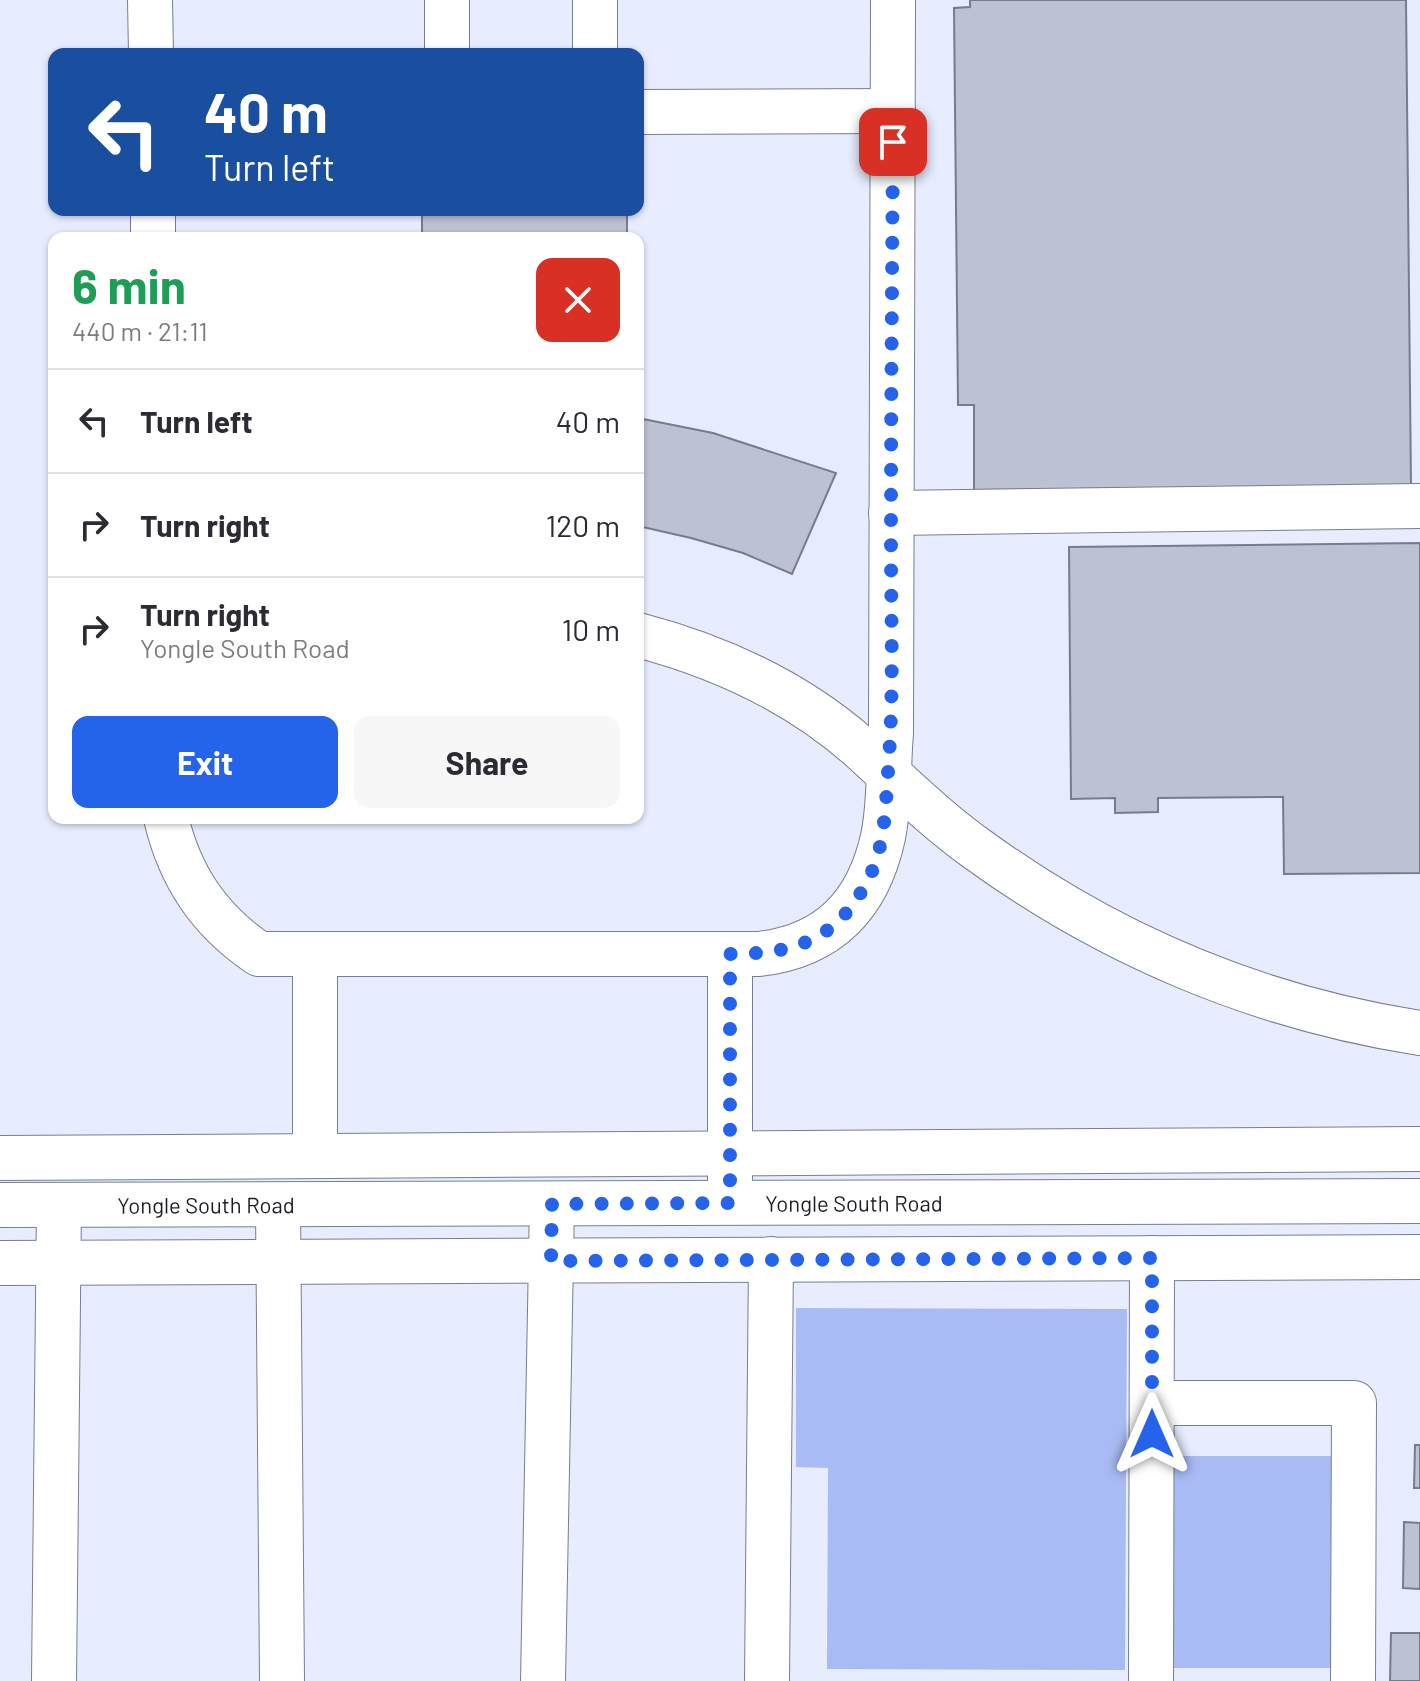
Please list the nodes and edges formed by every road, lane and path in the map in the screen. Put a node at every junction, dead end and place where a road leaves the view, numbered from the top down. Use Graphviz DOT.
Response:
graph roads {
  1 [pos="150,0"];
  2 [pos="447,0"];
  3 [pos="595,0"];
  4 [pos="893,0"];
  5 [pos="151,48"];
  6 [pos="447,48"];
  7 [pos="595,48"];
  8 [pos="893,111"];
  9 [pos="644,112"];
  10 [pos="1420,506"];
  11 [pos="891,513"];
  12 [pos="644,637"];
  13 [pos="888,775"];
  14 [pos="168,824"];
  15 [pos="315,954"];
  16 [pos="730,954"];
  17 [pos="1420,1033"];
  18 [pos="1420,1149"];
  19 [pos="730,1153"];
  20 [pos="315,1156"];
  21 [pos="0,1158"];
  22 [pos="1420,1201"];
  23 [pos="730,1203"];
  24 [pos="552,1204"];
  25 [pos="0,1205"];
  26 [pos="59,1205"];
  27 [pos="278,1205"];
  28 [pos="1420,1257"];
  29 [pos="1152,1258"];
  30 [pos="771,1259"];
  31 [pos="551,1261"];
  32 [pos="279,1262"];
  33 [pos="0,1263"];
  34 [pos="58,1263"];
  35 [pos="1152,1403"];
  36 [pos="797,1485"];
  37 [pos="54,1681"];
  38 [pos="282,1681"];
  39 [pos="543,1681"];
  40 [pos="767,1681"];
  41 [pos="796,1681"];
  42 [pos="1151,1681"];
  43 [pos="1353,1681"];
  1 -- 5 [label="street"];
  2 -- 6 [label="street"];
  3 -- 7 [label="street"];
  4 -- 8 [label="street"];
  8 -- 9 [label="street"];
  8 -- 11 [label="street"];
  10 -- 11 [label="street"];
  11 -- 13 [label="street"];
  12 -- 13 [label="street"];
  13 -- 16 [label="street"];
  13 -- 17 [label="street"];
  14 -- 15 [label="street"];
  15 -- 16 [label="street"];
  15 -- 20 [label="street"];
  16 -- 19 [label="street"];
  18 -- 19 [label="street"];
  19 -- 20 [label="street"];
  19 -- 23 [label="street"];
  20 -- 21 [label="street"];
  22 -- 23 [label="street, Yongle South Road"];
  23 -- 24 [label="street, Yongle South Road"];
  24 -- 27 [label="street, Yongle South Road"];
  24 -- 31 [label="street"];
  25 -- 26 [label="street, Yongle South Road"];
  26 -- 27 [label="street, Yongle South Road"];
  26 -- 34 [label="street"];
  27 -- 32 [label="street"];
  28 -- 29 [label="street"];
  29 -- 30 [label="street"];
  29 -- 35 [label="street"];
  30 -- 31 [label="street"];
  30 -- 40 [label="street"];
  31 -- 32 [label="street"];
  31 -- 39 [label="street"];
  32 -- 34 [label="street"];
  32 -- 38 [label="street"];
  33 -- 34 [label="street"];
  34 -- 37 [label="street"];
  35 -- 42 [label="street"];
  35 -- 43 [label="street"];
  36 -- 41 [label="street"];
}
